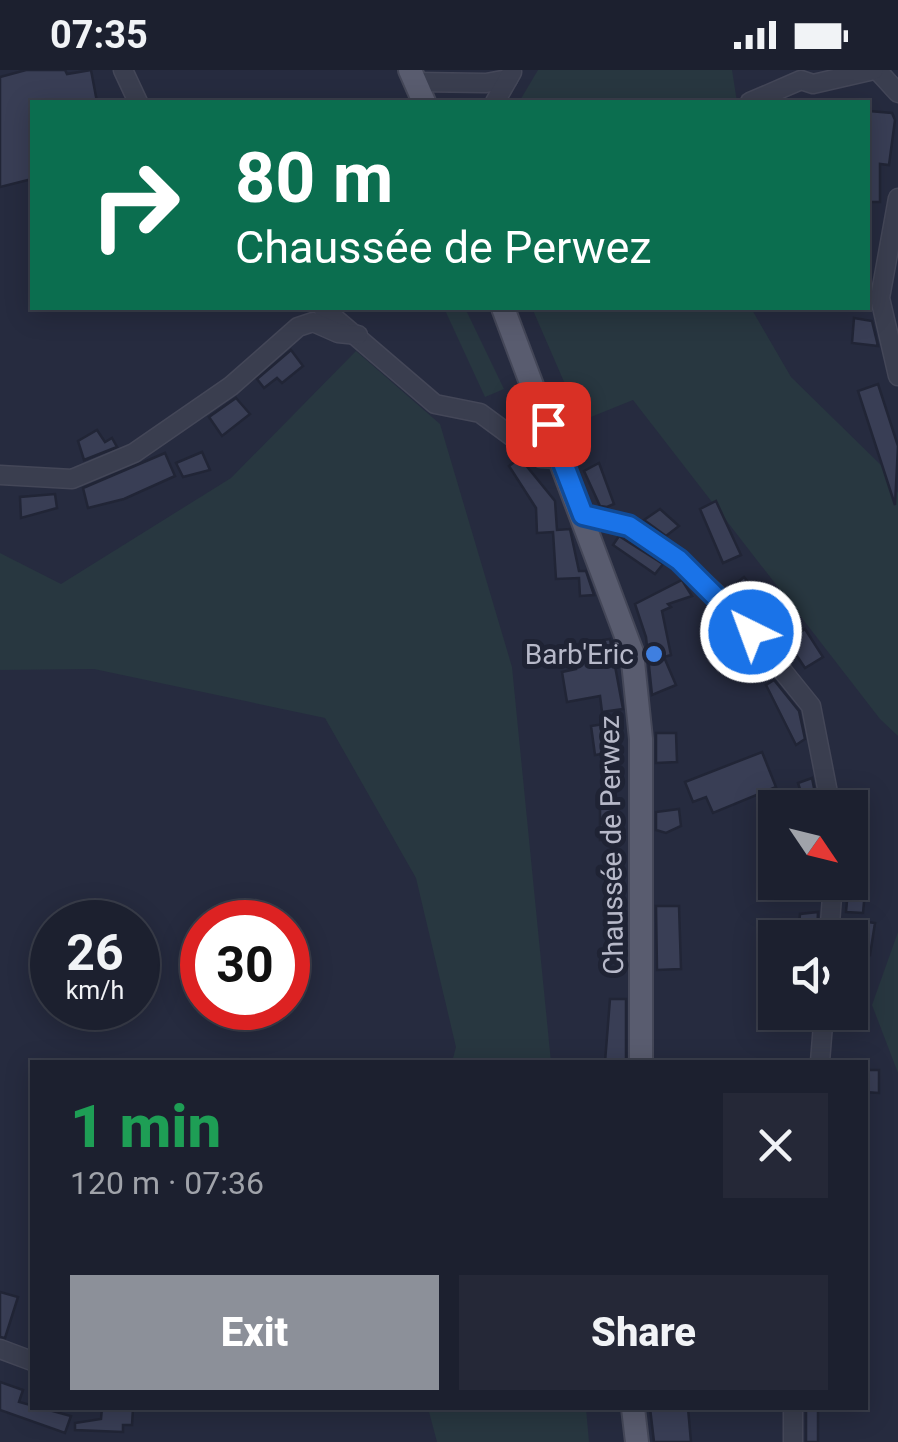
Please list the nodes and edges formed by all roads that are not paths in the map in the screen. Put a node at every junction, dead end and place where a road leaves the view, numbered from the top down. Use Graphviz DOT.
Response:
graph roads {
  1 [pos="123,70"];
  2 [pos="876,70"];
  3 [pos="511,74"];
  4 [pos="417,85"];
  5 [pos="898,92"];
  6 [pos="137,100"];
  7 [pos="496,100"];
  8 [pos="755,100"];
  9 [pos="898,198"];
  10 [pos="326,310"];
  11 [pos="504,310"];
  12 [pos="358,335"];
  13 [pos="898,376"];
  14 [pos="561,459"];
  15 [pos="0,475"];
  16 [pos="583,515"];
  17 [pos="827,790"];
  18 [pos="823,1030"];
  19 [pos="641,1060"];
  20 [pos="820,1060"];
  21 [pos="0,1349"];
  22 [pos="30,1360"];
  23 [pos="633,1410"];
  24 [pos="794,1410"];
  25 [pos="636,1442"];
  26 [pos="793,1442"];
  1 -- 6 [label="street"];
  2 -- 5 [label="street"];
  2 -- 8 [label="street"];
  3 -- 4 [label="street"];
  3 -- 7 [label="street"];
  9 -- 13 [label="street"];
  10 -- 12 [label="street"];
  11 -- 14 [label="main road, Chaussée de Perwez"];
  12 -- 14 [label="street"];
  12 -- 15 [label="street"];
  14 -- 16 [label="main road, Chaussée de Perwez"];
  16 -- 17 [label="street"];
  16 -- 19 [label="main road, Chaussée de Perwez"];
  18 -- 20 [label="street"];
  21 -- 22 [label="street"];
  23 -- 25 [label="main road"];
  24 -- 26 [label="street"];
}
